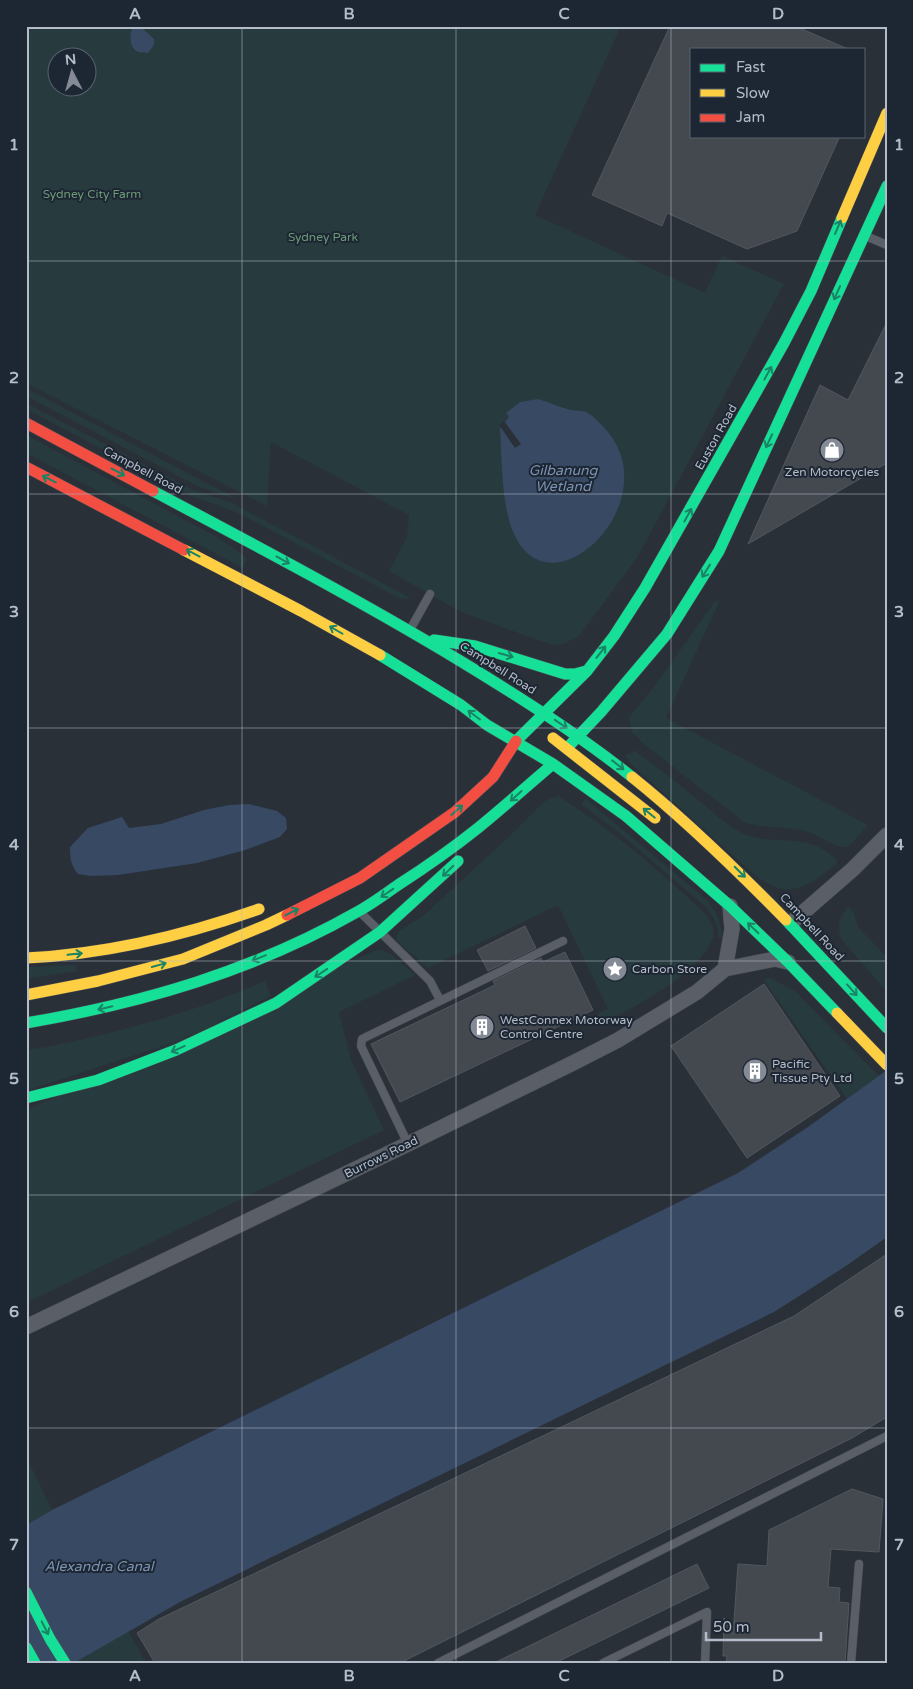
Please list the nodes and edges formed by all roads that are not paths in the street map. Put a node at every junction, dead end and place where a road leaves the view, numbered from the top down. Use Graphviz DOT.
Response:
graph roads {
  1 [pos="887,113"];
  2 [pos="887,186"];
  3 [pos="863,235"];
  4 [pos="887,245"];
  5 [pos="26,423"];
  6 [pos="26,467"];
  7 [pos="430,594"];
  8 [pos="410,630"];
  9 [pos="424,639"];
  10 [pos="586,671"];
  11 [pos="544,712"];
  12 [pos="579,736"];
  13 [pos="516,741"];
  14 [pos="566,749"];
  15 [pos="553,764"];
  16 [pos="502,808"];
  17 [pos="666,827"];
  18 [pos="887,835"];
  19 [pos="320,885"];
  20 [pos="730,906"];
  21 [pos="266,907"];
  22 [pos="359,911"];
  23 [pos="791,923"];
  24 [pos="380,932"];
  25 [pos="774,932"];
  26 [pos="563,941"];
  27 [pos="26,958"];
  28 [pos="788,962"];
  29 [pos="725,969"];
  30 [pos="26,995"];
  31 [pos="440,1000"];
  32 [pos="26,1023"];
  33 [pos="887,1028"];
  34 [pos="883,1061"];
  35 [pos="26,1098"];
  36 [pos="408,1144"];
  37 [pos="26,1327"];
  38 [pos="887,1436"];
  39 [pos="859,1564"];
  40 [pos="26,1592"];
  41 [pos="26,1647"];
  42 [pos="35,1663"];
  43 [pos="65,1663"];
  44 [pos="438,1663"];
  45 [pos="603,1663"];
  46 [pos="705,1663"];
  47 [pos="851,1663"];
  10 -- 1 [label="main road, Euston Road, one-way"];
  2 -- 3 [label="main road"];
  3 -- 4 [label="lane"];
  3 -- 12 [label="main road, one-way"];
  5 -- 8 [label="main road, Campbell Road, one-way"];
  13 -- 6 [label="main road, one-way"];
  7 -- 8 [label="lane"];
  8 -- 9 [label="main road, Campbell Road"];
  9 -- 10 [label="main road, one-way"];
  9 -- 11 [label="main road, Campbell Road"];
  10 -- 11 [label="main road, Euston Road"];
  11 -- 12 [label="main road, Campbell Road, one-way"];
  11 -- 13 [label="main road, Euston Road"];
  11 -- 14 [label="main road"];
  12 -- 14 [label="main road"];
  12 -- 23 [label="main road, Campbell Road, one-way"];
  13 -- 15 [label="main road"];
  13 -- 19 [label="main road"];
  30 -- 13 [label="main road, one-way"];
  14 -- 15 [label="main road"];
  17 -- 14 [label="main road, one-way"];
  15 -- 16 [label="main road, one-way"];
  15 -- 20 [label="main road"];
  16 -- 22 [label="main road, one-way"];
  16 -- 24 [label="main road, one-way"];
  18 -- 23 [label="street"];
  28 -- 20 [label="main road, one-way"];
  20 -- 29 [label="street"];
  27 -- 21 [label="main road, one-way"];
  22 -- 24 [label="lane"];
  22 -- 32 [label="main road, one-way"];
  23 -- 33 [label="main road, Campbell Road, one-way"];
  24 -- 31 [label="lane"];
  24 -- 35 [label="main road, one-way"];
  25 -- 28 [label="main road"];
  26 -- 31 [label="lane"];
  28 -- 29 [label="street, Burrows Road"];
  28 -- 34 [label="main road"];
  29 -- 36 [label="street, Burrows Road"];
  31 -- 36 [label="lane"];
  36 -- 37 [label="street, Burrows Road"];
  38 -- 44 [label="lane"];
  39 -- 47 [label="lane"];
  40 -- 43 [label="main road, one-way"];
  41 -- 42 [label="main road"];
  45 -- 46 [label="lane"];
}
